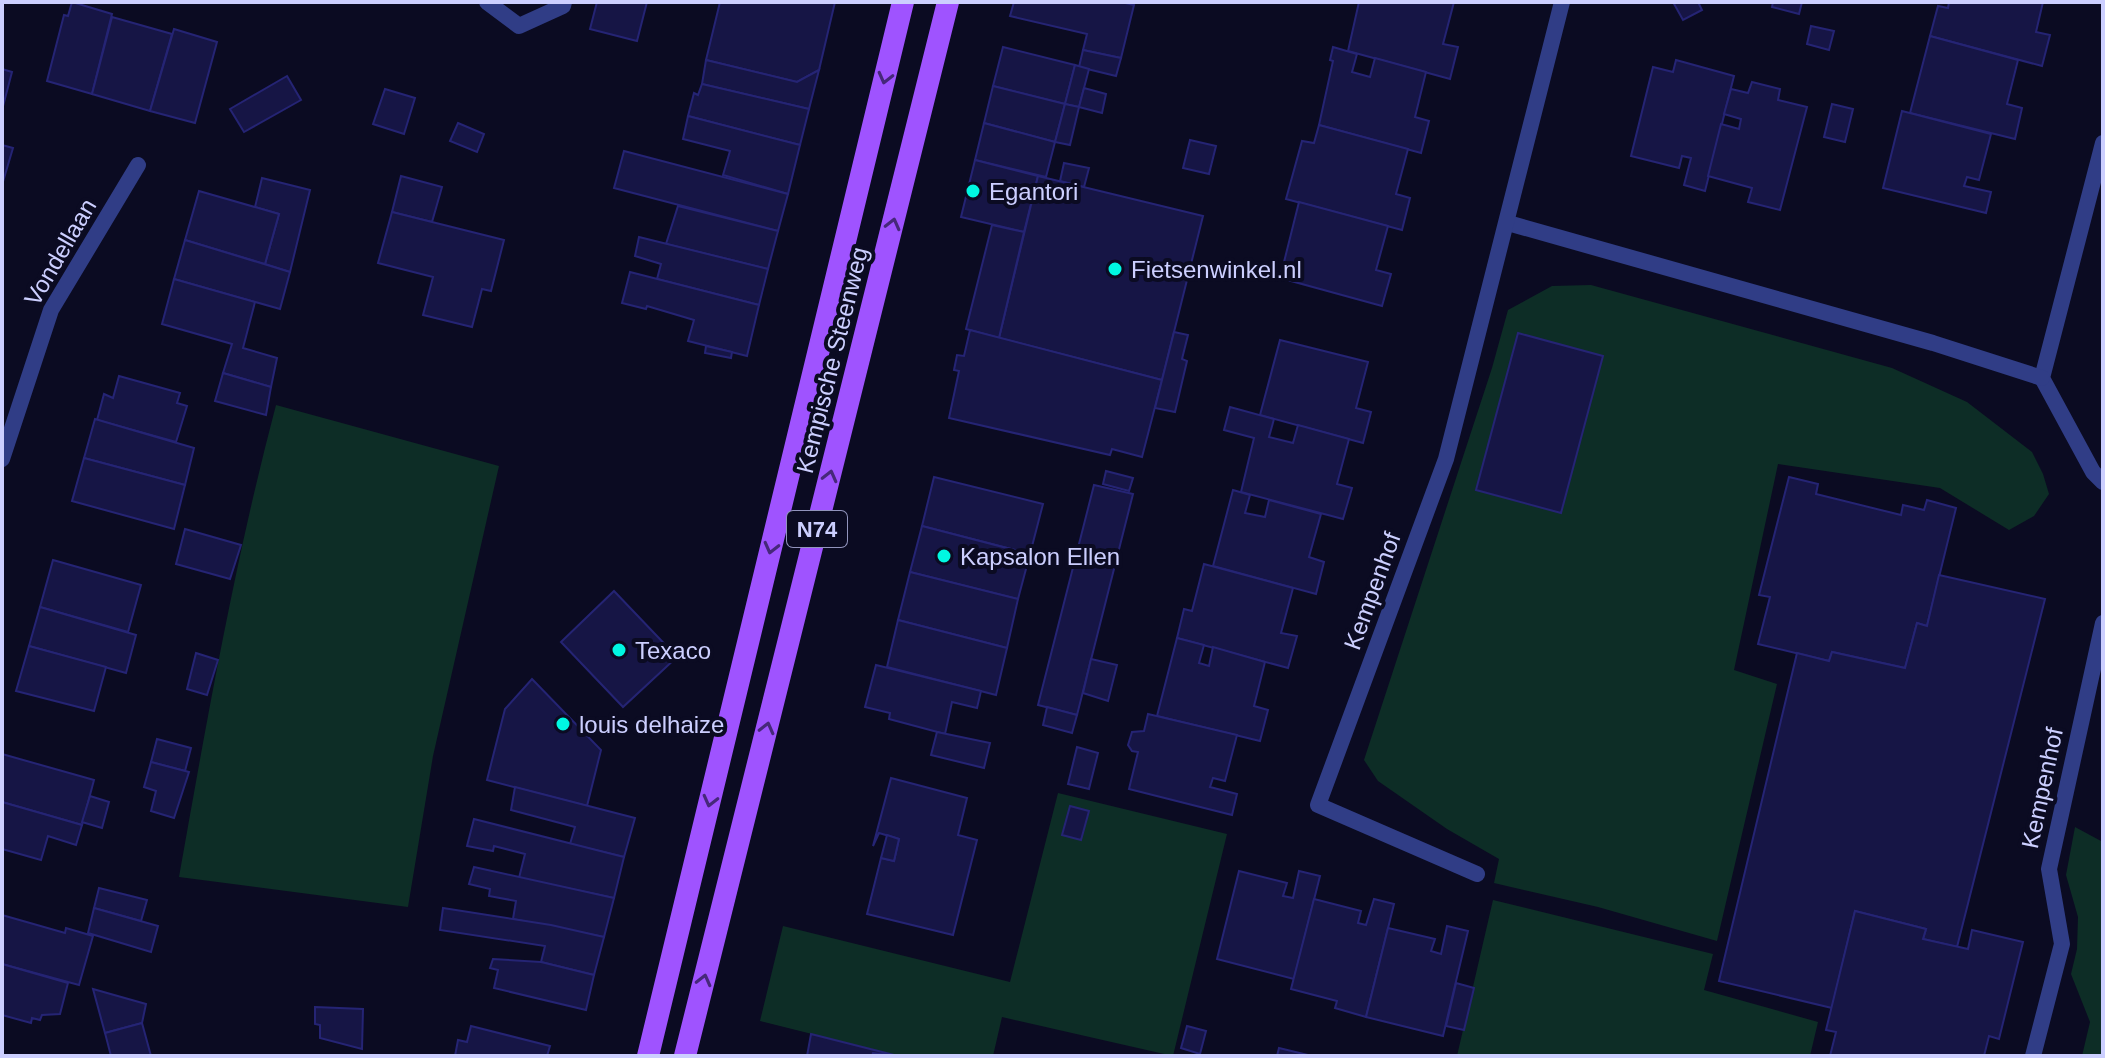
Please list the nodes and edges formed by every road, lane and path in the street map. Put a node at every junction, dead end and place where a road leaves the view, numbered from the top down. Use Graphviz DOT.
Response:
graph roads {
  1 [pos="487,2"];
  2 [pos="564,2"];
  3 [pos="903,2"];
  4 [pos="948,2"];
  5 [pos="1562,2"];
  6 [pos="2103,143"];
  7 [pos="138,165"];
  8 [pos="1508,223"];
  9 [pos="2042,378"];
  10 [pos="2,459"];
  11 [pos="2103,482"];
  12 [pos="2103,623"];
  13 [pos="1477,874"];
  14 [pos="648,1056"];
  15 [pos="685,1056"];
  16 [pos="2033,1056"];
  1 -- 2 [label="street"];
  3 -- 14 [label="main road, Kempische Steenweg / N74, one-way"];
  15 -- 4 [label="main road, Kempische Steenweg / N74, one-way"];
  5 -- 8 [label="street, Kempenhof"];
  6 -- 9 [label="street"];
  7 -- 10 [label="street, Vondellaan"];
  8 -- 9 [label="street"];
  8 -- 13 [label="street, Kempenhof"];
  9 -- 11 [label="street"];
  12 -- 16 [label="street, Kempenhof"];
}
